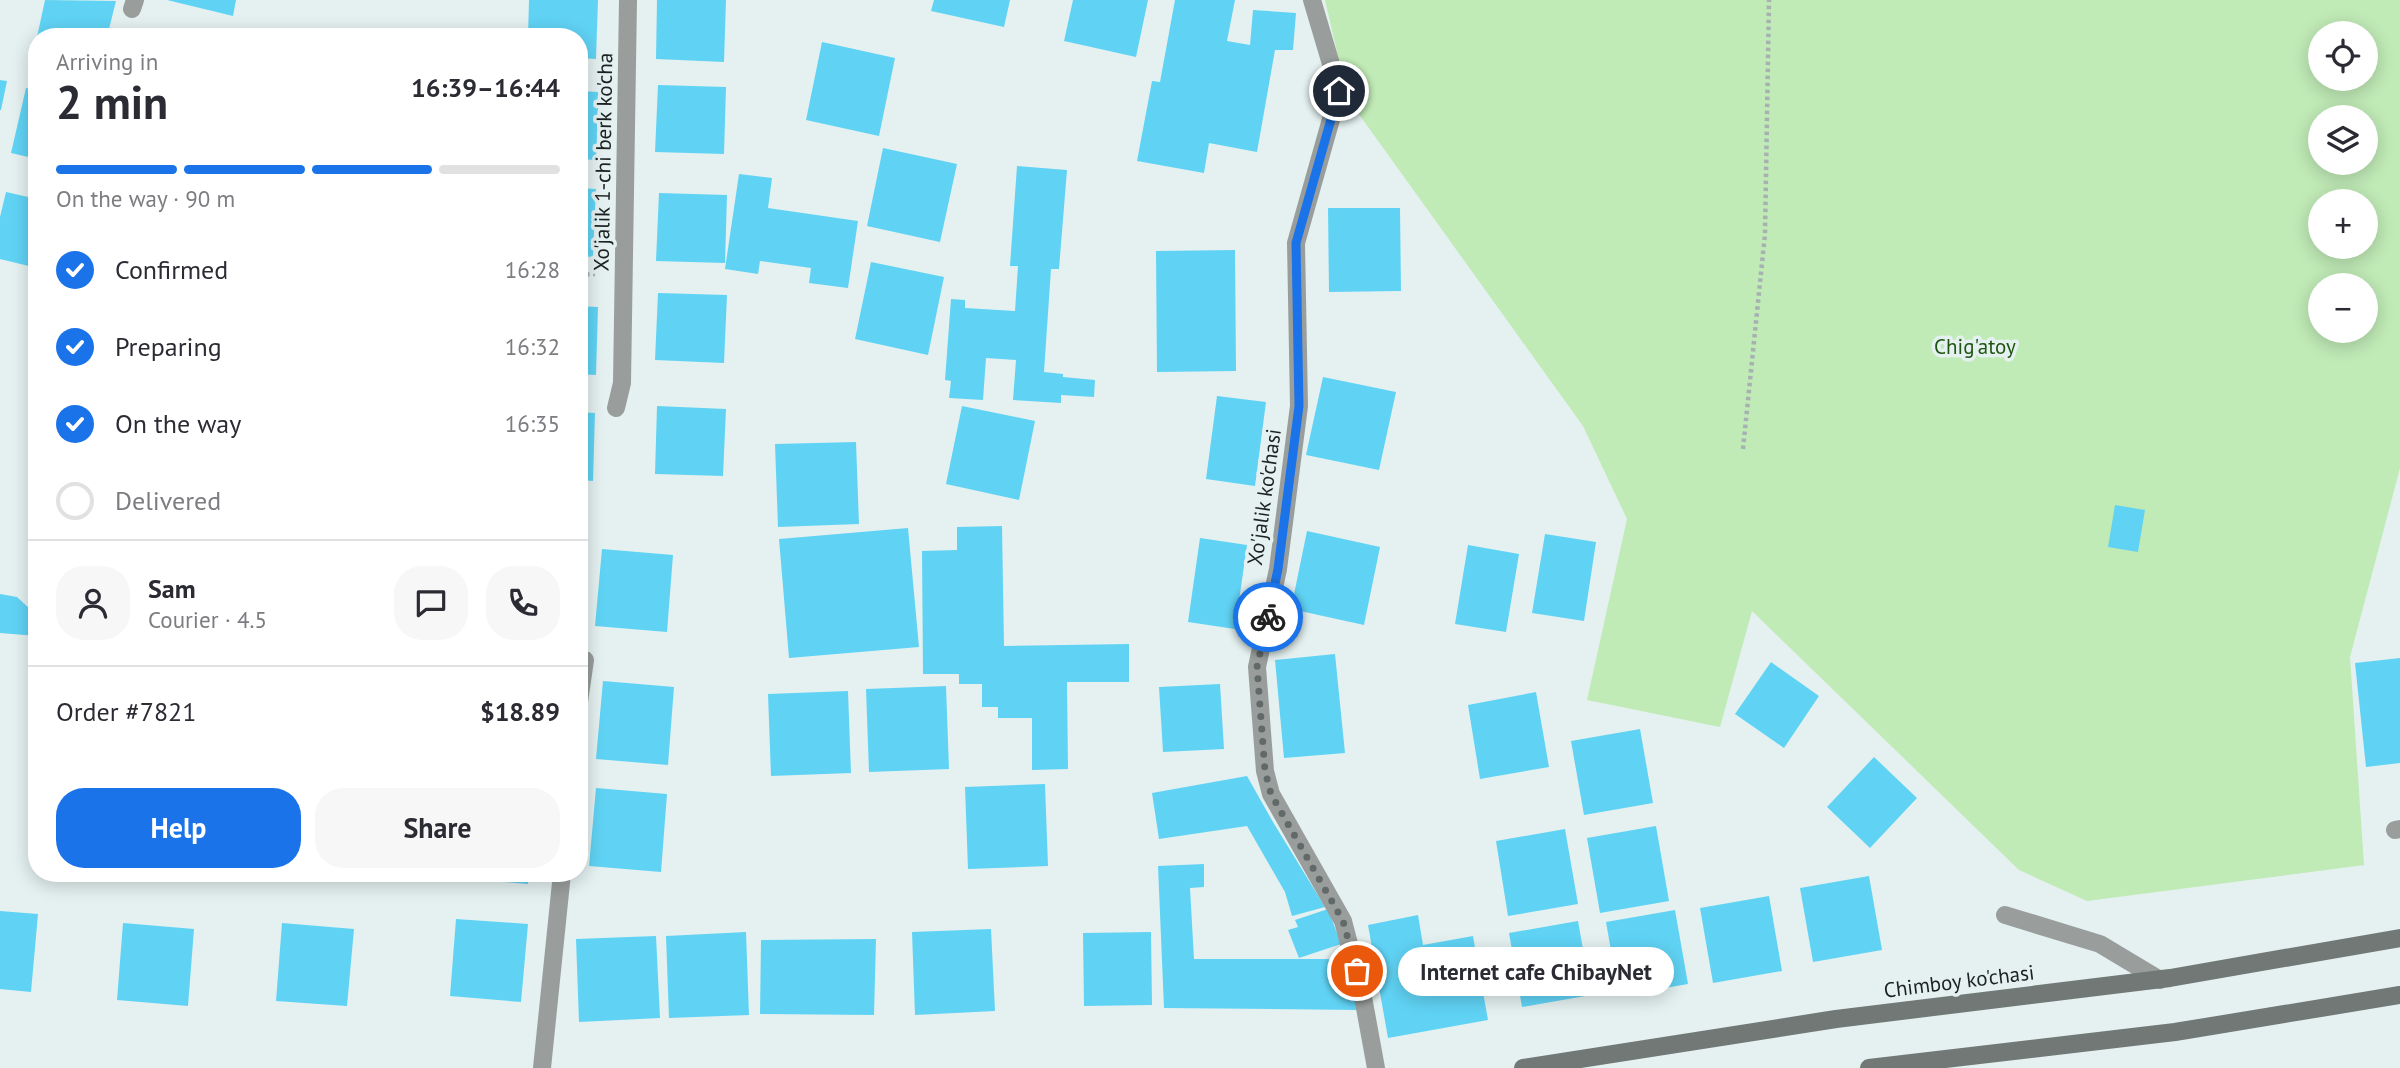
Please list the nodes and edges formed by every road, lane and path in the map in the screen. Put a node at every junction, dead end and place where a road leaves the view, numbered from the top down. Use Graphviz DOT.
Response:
graph roads {
  1 [pos="628,0"];
  2 [pos="1312,0"];
  3 [pos="1769,0"];
  4 [pos="616,408"];
  5 [pos="1743,449"];
  6 [pos="561,882"];
  7 [pos="2005,915"];
  8 [pos="2400,938"];
  9 [pos="2160,980"];
  10 [pos="2400,995"];
  11 [pos="542,1068"];
  12 [pos="1376,1068"];
  13 [pos="1522,1068"];
  14 [pos="1869,1068"];
  1 -- 4 [label="street, Xo'jalik 1-chi berk ko'cha"];
  2 -- 12 [label="street, Xo'jalik ko'chasi"];
  3 -- 5 [label="path"];
  6 -- 11 [label="street"];
  7 -- 9 [label="street"];
  8 -- 9 [label="main road, Chimboy ko'chasi"];
  9 -- 13 [label="main road, Chimboy ko'chasi"];
  10 -- 14 [label="main road"];
}
